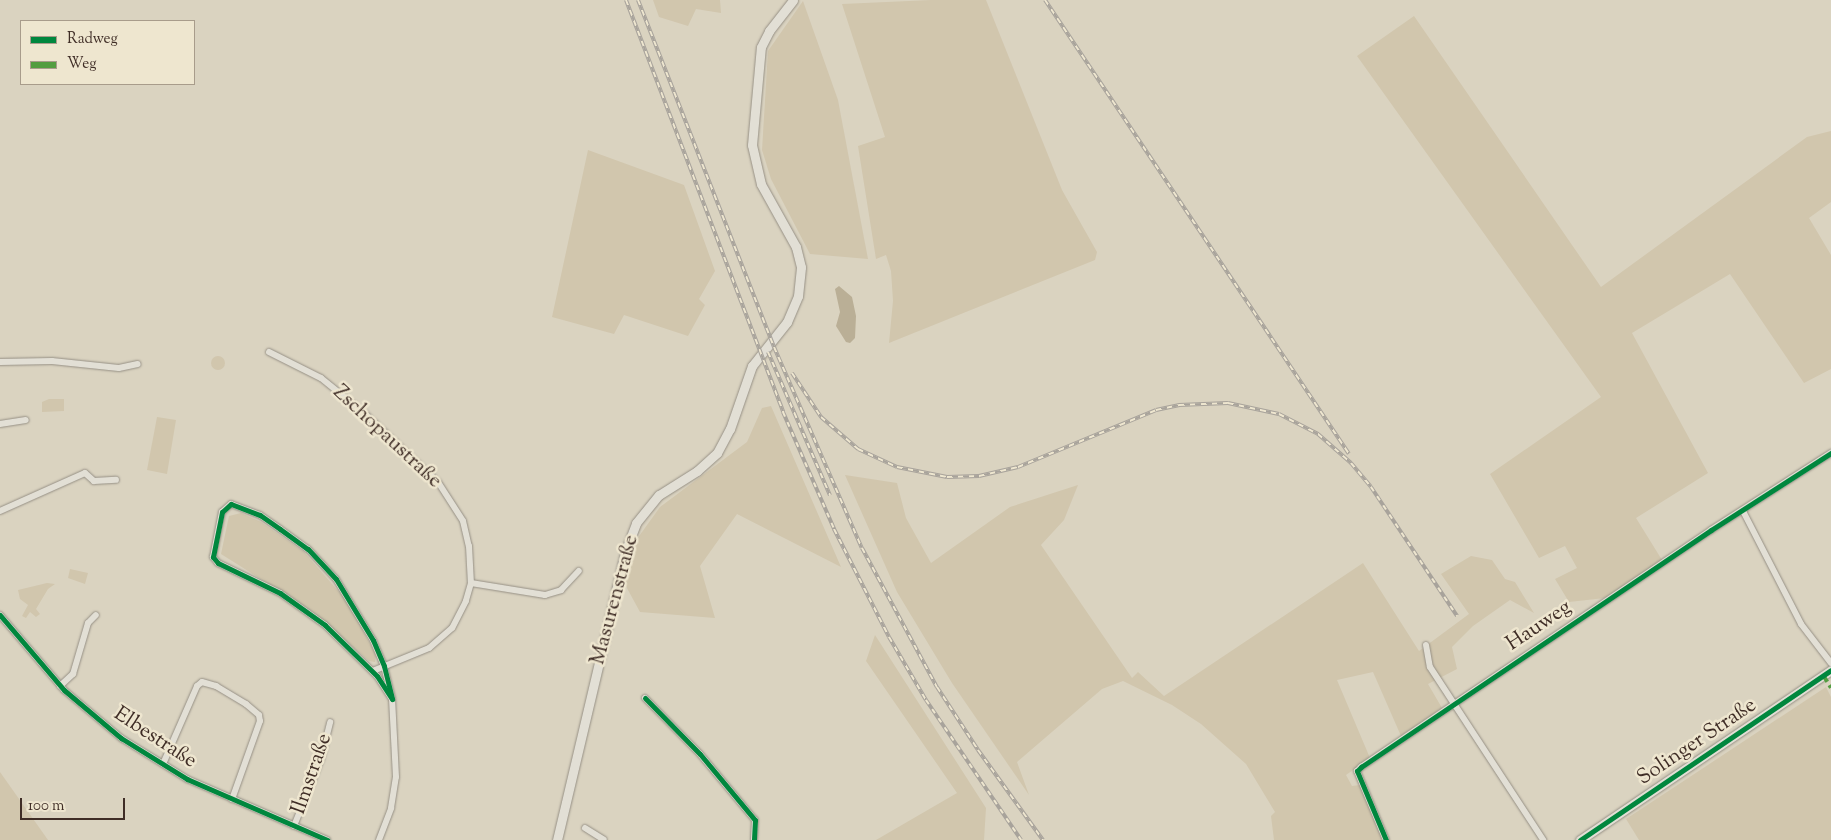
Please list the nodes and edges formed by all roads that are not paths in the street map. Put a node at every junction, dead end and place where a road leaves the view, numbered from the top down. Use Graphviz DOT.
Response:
graph roads {
  1 [pos="793,0"];
  2 [pos="269,352"];
  3 [pos="0,362"];
  4 [pos="138,364"];
  5 [pos="26,420"];
  6 [pos="0,424"];
  7 [pos="1831,453"];
  8 [pos="116,480"];
  9 [pos="0,511"];
  10 [pos="1742,511"];
  11 [pos="579,571"];
  12 [pos="471,583"];
  13 [pos="96,615"];
  14 [pos="0,616"];
  15 [pos="1426,645"];
  16 [pos="1831,663"];
  17 [pos="384,666"];
  18 [pos="1831,670"];
  19 [pos="373,672"];
  20 [pos="60,686"];
  21 [pos="645,698"];
  22 [pos="392,700"];
  23 [pos="1452,704"];
  24 [pos="330,722"];
  25 [pos="163,764"];
  26 [pos="232,799"];
  27 [pos="294,826"];
  28 [pos="585,828"];
  29 [pos="324,839"];
  30 [pos="380,840"];
  31 [pos="557,840"];
  32 [pos="604,840"];
  33 [pos="754,840"];
  34 [pos="1386,840"];
  35 [pos="1544,840"];
  36 [pos="1580,840"];
  1 -- 31 [label="main road, Masurenstraße"];
  2 -- 12 [label="street, Zschopaustraße"];
  3 -- 4 [label="street"];
  5 -- 6 [label="street"];
  7 -- 10 [label="street, Hauweg"];
  8 -- 9 [label="street"];
  10 -- 16 [label="street"];
  10 -- 23 [label="street, Hauweg"];
  11 -- 12 [label="street"];
  12 -- 17 [label="street, Zschopaustraße"];
  13 -- 20 [label="street"];
  14 -- 20 [label="street, Elbestraße"];
  15 -- 23 [label="street"];
  17 -- 19 [label="street, Zschopaustraße"];
  17 -- 19 [label="street"];
  17 -- 22 [label="street"];
  18 -- 36 [label="main road, Solinger Straße"];
  19 -- 22 [label="street"];
  20 -- 25 [label="street, Elbestraße"];
  21 -- 33 [label="street"];
  22 -- 30 [label="street"];
  23 -- 34 [label="street, Hauweg"];
  23 -- 35 [label="street"];
  24 -- 27 [label="street, Ilmstraße"];
  25 -- 26 [label="street, Elbestraße"];
  25 -- 26 [label="street"];
  26 -- 27 [label="street, Elbestraße"];
  27 -- 29 [label="street, Elbestraße"];
  28 -- 32 [label="street"];
}
